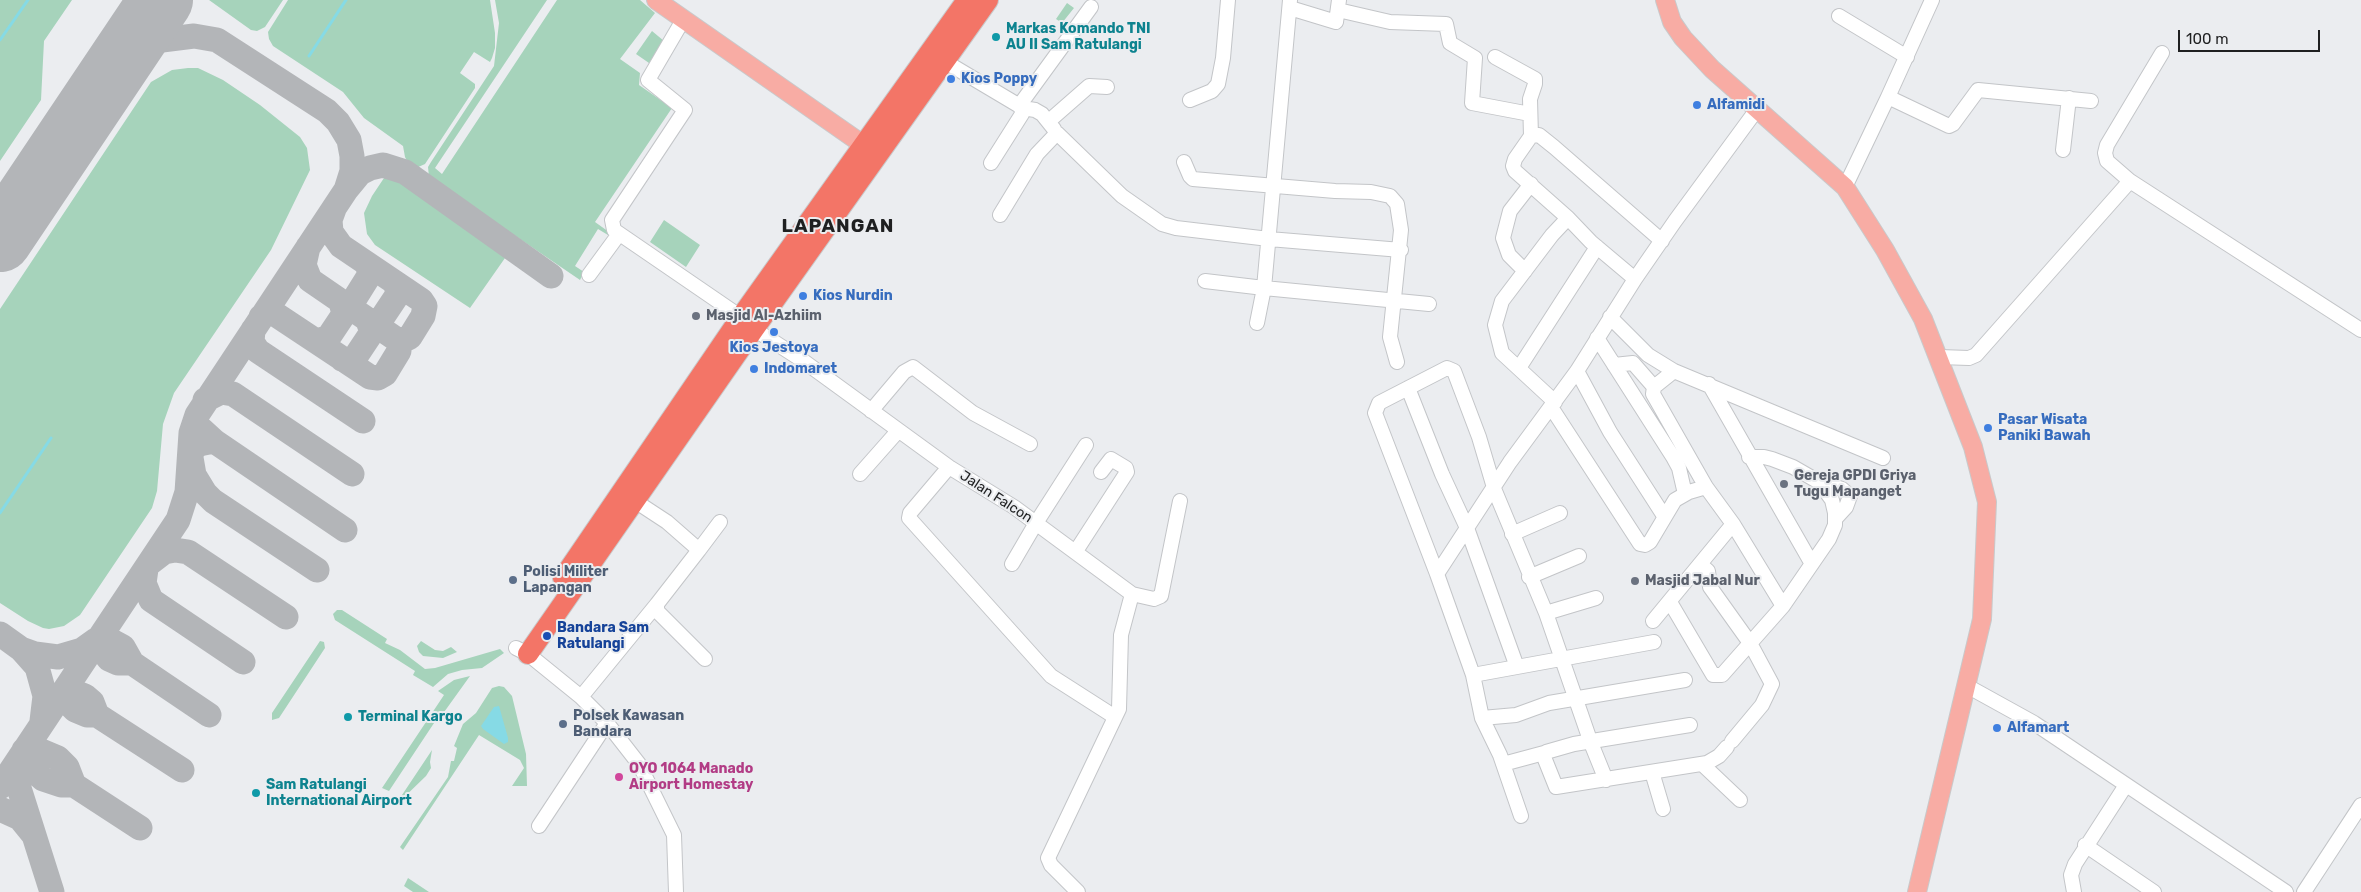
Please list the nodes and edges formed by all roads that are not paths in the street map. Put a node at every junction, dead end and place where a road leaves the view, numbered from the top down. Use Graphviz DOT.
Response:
graph roads {
  1 [pos="656,0"];
  2 [pos="967,0"];
  3 [pos="988,0"];
  4 [pos="1228,0"];
  5 [pos="1665,0"];
  6 [pos="1932,0"];
  7 [pos="1290,4"];
  8 [pos="1339,5"];
  9 [pos="1091,8"];
  10 [pos="1839,16"];
  11 [pos="684,20"];
  12 [pos="2162,53"];
  13 [pos="1495,57"];
  14 [pos="1907,57"];
  15 [pos="944,61"];
  16 [pos="1107,87"];
  17 [pos="1888,97"];
  18 [pos="2069,98"];
  19 [pos="1190,100"];
  20 [pos="2091,101"];
  21 [pos="1021,107"];
  22 [pos="1758,108"];
  23 [pos="1530,114"];
  24 [pos="1049,121"];
  25 [pos="1057,133"];
  26 [pos="1531,136"];
  27 [pos="871,150"];
  28 [pos="2063,150"];
  29 [pos="1184,162"];
  30 [pos="991,163"];
  31 [pos="2130,181"];
  32 [pos="1531,184"];
  33 [pos="1273,185"];
  34 [pos="1845,188"];
  35 [pos="1000,214"];
  36 [pos="1568,218"];
  37 [pos="619,234"];
  38 [pos="1269,239"];
  39 [pos="1662,241"];
  40 [pos="1598,247"];
  41 [pos="1400,250"];
  42 [pos="1525,271"];
  43 [pos="589,275"];
  44 [pos="1635,279"];
  45 [pos="1205,281"];
  46 [pos="1264,288"];
  47 [pos="1395,302"];
  48 [pos="1429,304"];
  49 [pos="1610,318"];
  50 [pos="1257,322"];
  51 [pos="747,323"];
  52 [pos="2361,330"];
  53 [pos="1597,338"];
  54 [pos="1648,355"];
  55 [pos="1940,357"];
  56 [pos="1397,362"];
  57 [pos="1633,363"];
  58 [pos="1614,365"];
  59 [pos="1519,368"];
  60 [pos="1577,371"];
  61 [pos="1674,371"];
  62 [pos="1709,384"];
  63 [pos="1654,387"];
  64 [pos="1408,388"];
  65 [pos="1553,405"];
  66 [pos="871,411"];
  67 [pos="898,431"];
  68 [pos="1030,444"];
  69 [pos="1086,445"];
  70 [pos="1749,457"];
  71 [pos="1883,458"];
  72 [pos="949,467"];
  73 [pos="1101,472"];
  74 [pos="860,474"];
  75 [pos="1494,486"];
  76 [pos="1706,487"];
  77 [pos="1685,494"];
  78 [pos="635,501"];
  79 [pos="1180,501"];
  80 [pos="1560,513"];
  81 [pos="1664,516"];
  82 [pos="720,522"];
  83 [pos="1036,523"];
  84 [pos="1733,524"];
  85 [pos="1466,527"];
  86 [pos="1512,534"];
  87 [pos="699,550"];
  88 [pos="1076,552"];
  89 [pos="1579,556"];
  90 [pos="1012,564"];
  91 [pos="1700,564"];
  92 [pos="1812,564"];
  93 [pos="1437,574"];
  94 [pos="1529,577"];
  95 [pos="1132,594"];
  96 [pos="1596,598"];
  97 [pos="1670,602"];
  98 [pos="657,604"];
  99 [pos="1783,606"];
  100 [pos="1546,613"];
  101 [pos="1653,621"];
  102 [pos="1654,642"];
  103 [pos="1750,643"];
  104 [pos="522,651"];
  105 [pos="705,659"];
  106 [pos="1562,660"];
  107 [pos="1517,667"];
  108 [pos="1472,675"];
  109 [pos="1686,680"];
  110 [pos="1967,686"];
  111 [pos="581,696"];
  112 [pos="1576,698"];
  113 [pos="1115,717"];
  114 [pos="1482,718"];
  115 [pos="607,723"];
  116 [pos="1690,725"];
  117 [pos="1591,743"];
  118 [pos="1544,753"];
  119 [pos="1503,764"];
  120 [pos="1702,764"];
  121 [pos="1652,772"];
  122 [pos="1606,780"];
  123 [pos="2126,785"];
  124 [pos="1740,800"];
  125 [pos="2361,806"];
  126 [pos="1663,809"];
  127 [pos="1521,816"];
  128 [pos="539,826"];
  129 [pos="2086,846"];
  130 [pos="676,892"];
  131 [pos="1078,892"];
  132 [pos="1918,892"];
  133 [pos="2074,892"];
  134 [pos="2154,892"];
  135 [pos="2286,892"];
  136 [pos="2304,892"];
  1 -- 11 [label="main road"];
  2 -- 27 [label="highway"];
  3 -- 15 [label="highway"];
  4 -- 19 [label="street"];
  5 -- 22 [label="main road"];
  6 -- 14 [label="street"];
  7 -- 8 [label="street"];
  7 -- 33 [label="street"];
  8 -- 23 [label="street"];
  9 -- 21 [label="street"];
  10 -- 14 [label="street"];
  11 -- 27 [label="main road"];
  11 -- 37 [label="street"];
  12 -- 31 [label="street"];
  13 -- 23 [label="street"];
  14 -- 17 [label="street"];
  15 -- 21 [label="street"];
  15 -- 27 [label="highway"];
  16 -- 24 [label="street"];
  17 -- 18 [label="street"];
  17 -- 34 [label="street"];
  18 -- 20 [label="street"];
  18 -- 28 [label="street"];
  21 -- 24 [label="street"];
  21 -- 30 [label="street"];
  22 -- 34 [label="main road"];
  22 -- 39 [label="street"];
  23 -- 26 [label="street"];
  24 -- 25 [label="street"];
  25 -- 35 [label="street"];
  25 -- 38 [label="street"];
  26 -- 32 [label="street"];
  26 -- 39 [label="street"];
  27 -- 51 [label="highway"];
  29 -- 33 [label="street"];
  31 -- 52 [label="street"];
  31 -- 55 [label="street"];
  32 -- 36 [label="street"];
  32 -- 42 [label="street"];
  33 -- 38 [label="street"];
  33 -- 41 [label="street"];
  34 -- 55 [label="main road"];
  36 -- 40 [label="street"];
  36 -- 42 [label="street"];
  37 -- 43 [label="street"];
  37 -- 51 [label="street, Jalan Falcon"];
  38 -- 41 [label="street"];
  38 -- 46 [label="street"];
  39 -- 44 [label="street"];
  40 -- 44 [label="street"];
  40 -- 59 [label="street"];
  41 -- 47 [label="street"];
  42 -- 59 [label="street"];
  44 -- 49 [label="street"];
  45 -- 46 [label="street"];
  46 -- 47 [label="street"];
  46 -- 50 [label="street"];
  47 -- 48 [label="street"];
  47 -- 56 [label="street"];
  49 -- 53 [label="street"];
  49 -- 54 [label="street"];
  51 -- 66 [label="street, Jalan Falcon"];
  51 -- 78 [label="highway"];
  51 -- 104 [label="highway"];
  53 -- 58 [label="street"];
  53 -- 60 [label="street"];
  54 -- 57 [label="street"];
  54 -- 61 [label="street"];
  55 -- 110 [label="main road"];
  57 -- 58 [label="street"];
  57 -- 63 [label="street"];
  58 -- 77 [label="street"];
  59 -- 65 [label="street"];
  60 -- 65 [label="street"];
  60 -- 81 [label="street"];
  61 -- 62 [label="street"];
  61 -- 63 [label="street"];
  62 -- 70 [label="street"];
  62 -- 71 [label="street"];
  63 -- 76 [label="street"];
  64 -- 75 [label="street"];
  64 -- 85 [label="street"];
  64 -- 93 [label="street"];
  65 -- 75 [label="street"];
  65 -- 81 [label="street"];
  66 -- 67 [label="street, Jalan Falcon"];
  66 -- 68 [label="street"];
  67 -- 72 [label="street, Jalan Falcon"];
  67 -- 74 [label="street"];
  69 -- 83 [label="street"];
  70 -- 92 [label="street"];
  70 -- 92 [label="street"];
  72 -- 83 [label="street, Jalan Falcon"];
  72 -- 113 [label="street"];
  73 -- 88 [label="street"];
  75 -- 85 [label="street"];
  75 -- 86 [label="street"];
  76 -- 77 [label="street"];
  76 -- 84 [label="street"];
  77 -- 81 [label="street"];
  78 -- 87 [label="street"];
  78 -- 104 [label="highway"];
  79 -- 95 [label="street, Jalan Falcon"];
  80 -- 86 [label="street"];
  82 -- 87 [label="street"];
  83 -- 88 [label="street, Jalan Falcon"];
  83 -- 90 [label="street"];
  84 -- 91 [label="street"];
  84 -- 99 [label="street"];
  85 -- 93 [label="street"];
  85 -- 107 [label="street"];
  86 -- 94 [label="street"];
  87 -- 98 [label="street"];
  88 -- 95 [label="street, Jalan Falcon"];
  89 -- 94 [label="street"];
  91 -- 97 [label="street"];
  91 -- 103 [label="street"];
  92 -- 99 [label="street"];
  93 -- 108 [label="street"];
  94 -- 100 [label="street"];
  95 -- 113 [label="street"];
  96 -- 100 [label="street"];
  97 -- 101 [label="street"];
  97 -- 103 [label="street"];
  98 -- 105 [label="street"];
  98 -- 111 [label="street"];
  99 -- 103 [label="street"];
  100 -- 106 [label="street"];
  102 -- 106 [label="street"];
  103 -- 120 [label="street"];
  104 -- 111 [label="street"];
  106 -- 107 [label="street"];
  106 -- 112 [label="street"];
  107 -- 108 [label="street"];
  108 -- 114 [label="street"];
  109 -- 112 [label="street"];
  110 -- 123 [label="street"];
  110 -- 132 [label="main road"];
  111 -- 115 [label="street"];
  112 -- 114 [label="street"];
  112 -- 117 [label="street"];
  113 -- 131 [label="street"];
  114 -- 119 [label="street"];
  115 -- 128 [label="street"];
  115 -- 130 [label="street"];
  116 -- 117 [label="street"];
  117 -- 118 [label="street"];
  117 -- 122 [label="street"];
  118 -- 119 [label="street"];
  118 -- 122 [label="street"];
  119 -- 127 [label="street"];
  120 -- 121 [label="street"];
  120 -- 124 [label="street"];
  121 -- 122 [label="street"];
  121 -- 126 [label="street"];
  123 -- 129 [label="street"];
  123 -- 135 [label="street"];
  125 -- 136 [label="street"];
  129 -- 133 [label="street"];
  129 -- 134 [label="street"];
}
